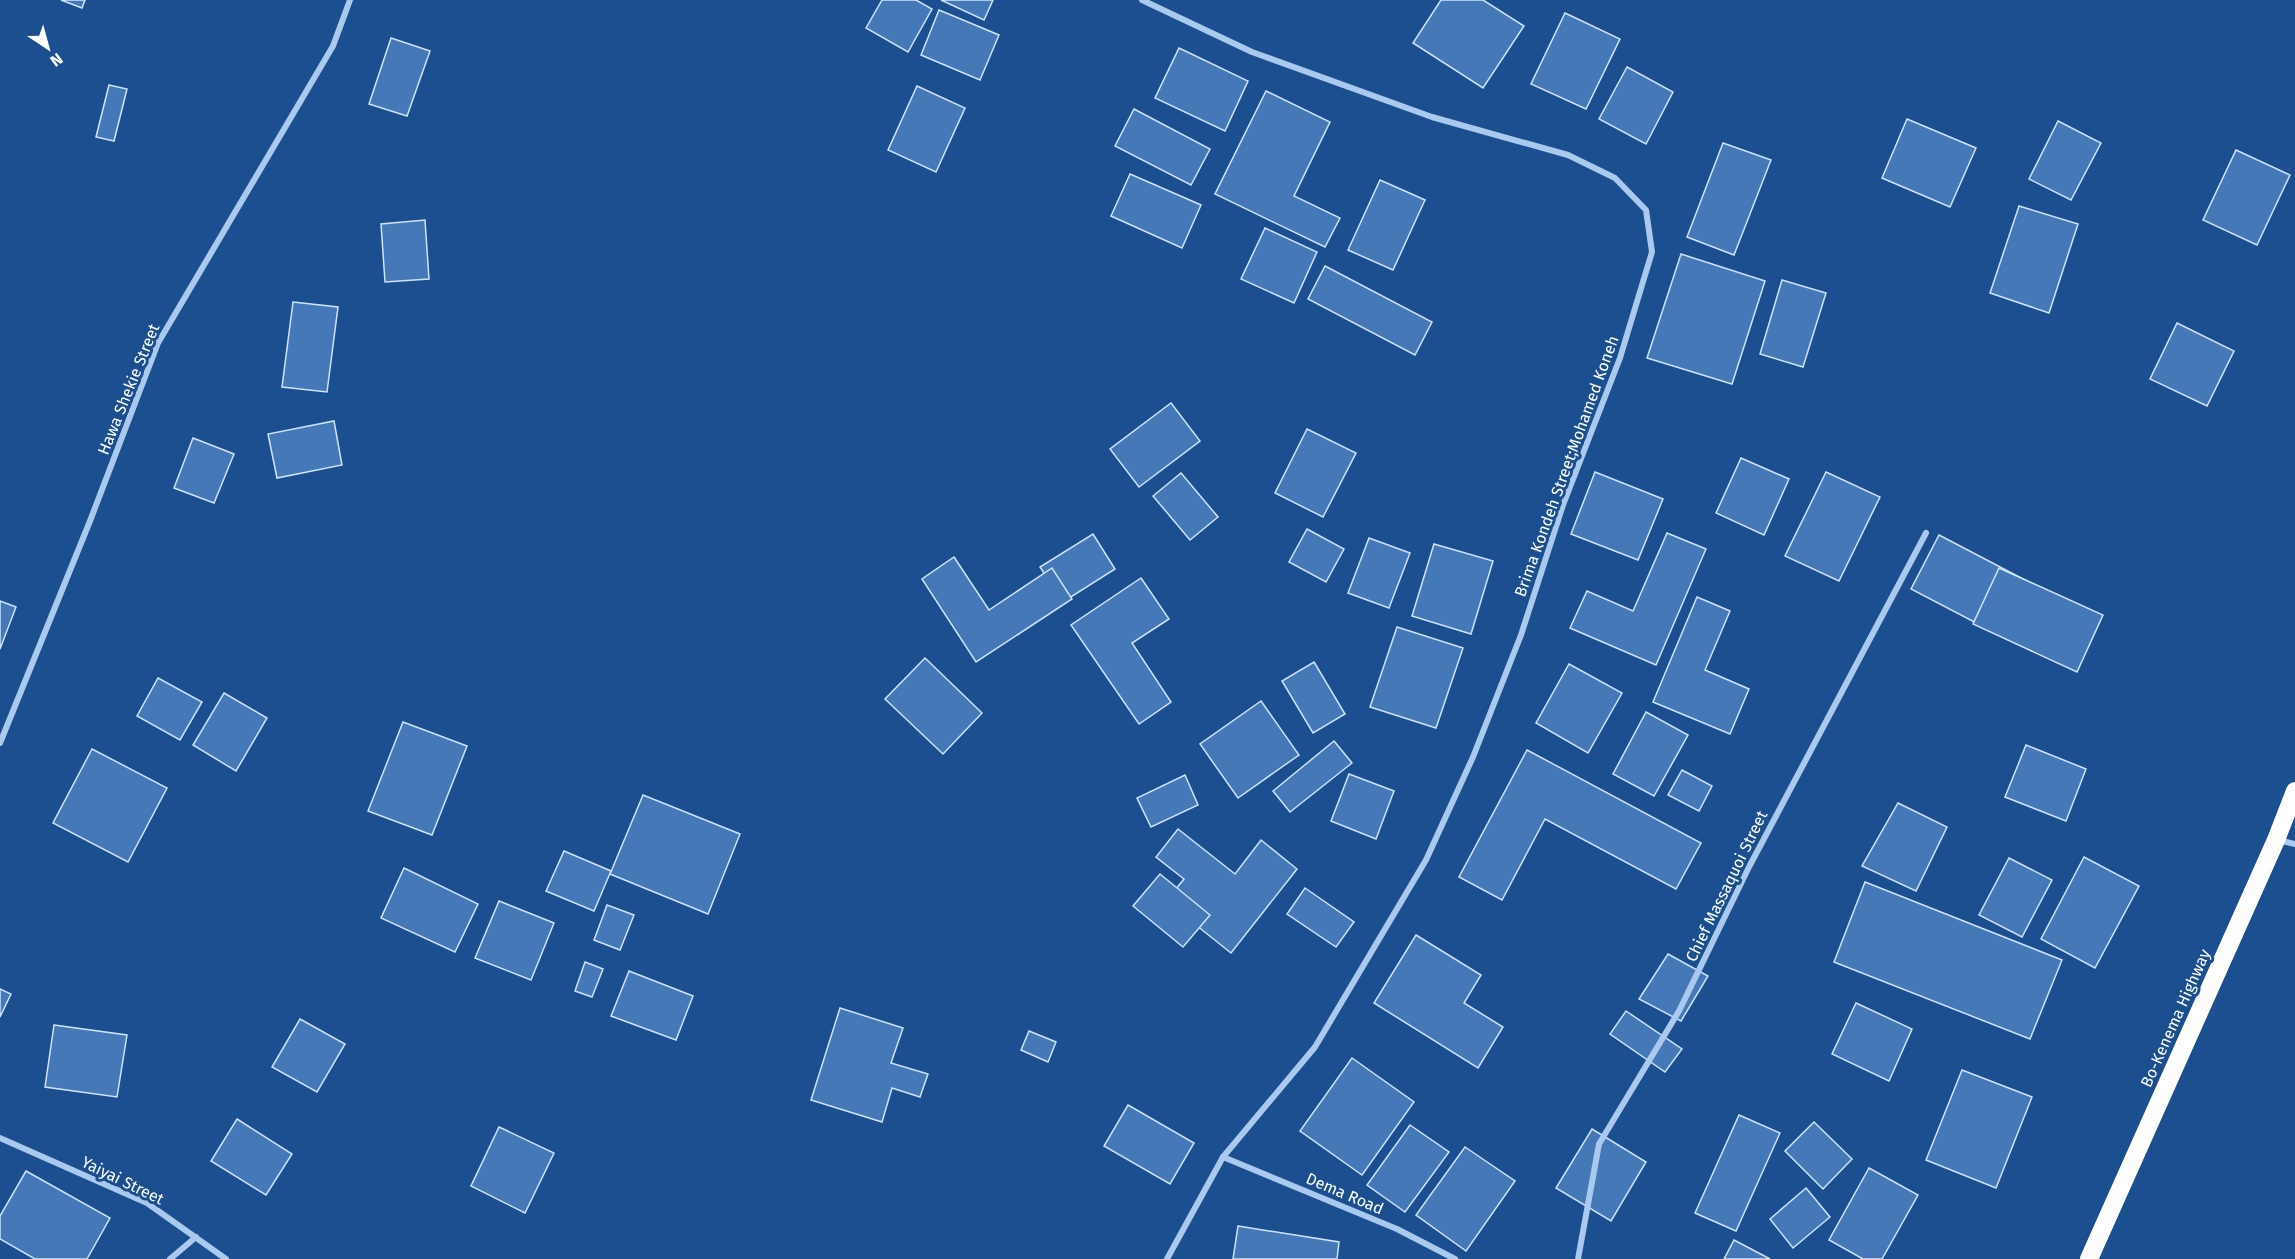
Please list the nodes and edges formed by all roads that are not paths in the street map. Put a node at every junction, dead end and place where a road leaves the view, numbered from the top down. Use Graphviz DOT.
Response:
graph roads {
  1 [pos="350,0"];
  2 [pos="1142,0"];
  3 [pos="1926,532"];
  4 [pos="0,742"];
  5 [pos="2295,791"];
  6 [pos="2276,840"];
  7 [pos="2295,844"];
  8 [pos="0,1138"];
  9 [pos="1223,1156"];
  10 [pos="196,1237"];
  11 [pos="170,1259"];
  12 [pos="226,1259"];
  13 [pos="1167,1259"];
  14 [pos="1455,1259"];
  15 [pos="1578,1259"];
  16 [pos="2089,1259"];
  1 -- 4 [label="street, Hawa Shekie Street"];
  2 -- 9 [label="street, Brima Kondeh Street;Mohamed Koneh"];
  3 -- 15 [label="street, Chief Massaquoi Street"];
  5 -- 6 [label="highway, Bo-Kenema Highway"];
  6 -- 7 [label="street"];
  6 -- 16 [label="highway, Bo-Kenema Highway"];
  8 -- 10 [label="street, Yaiyai Street"];
  9 -- 13 [label="street, Brima Kondeh Street;Mohamed Koneh"];
  9 -- 14 [label="street, Dema Road"];
  10 -- 11 [label="street"];
  10 -- 12 [label="street, Yaiyai Street"];
}
